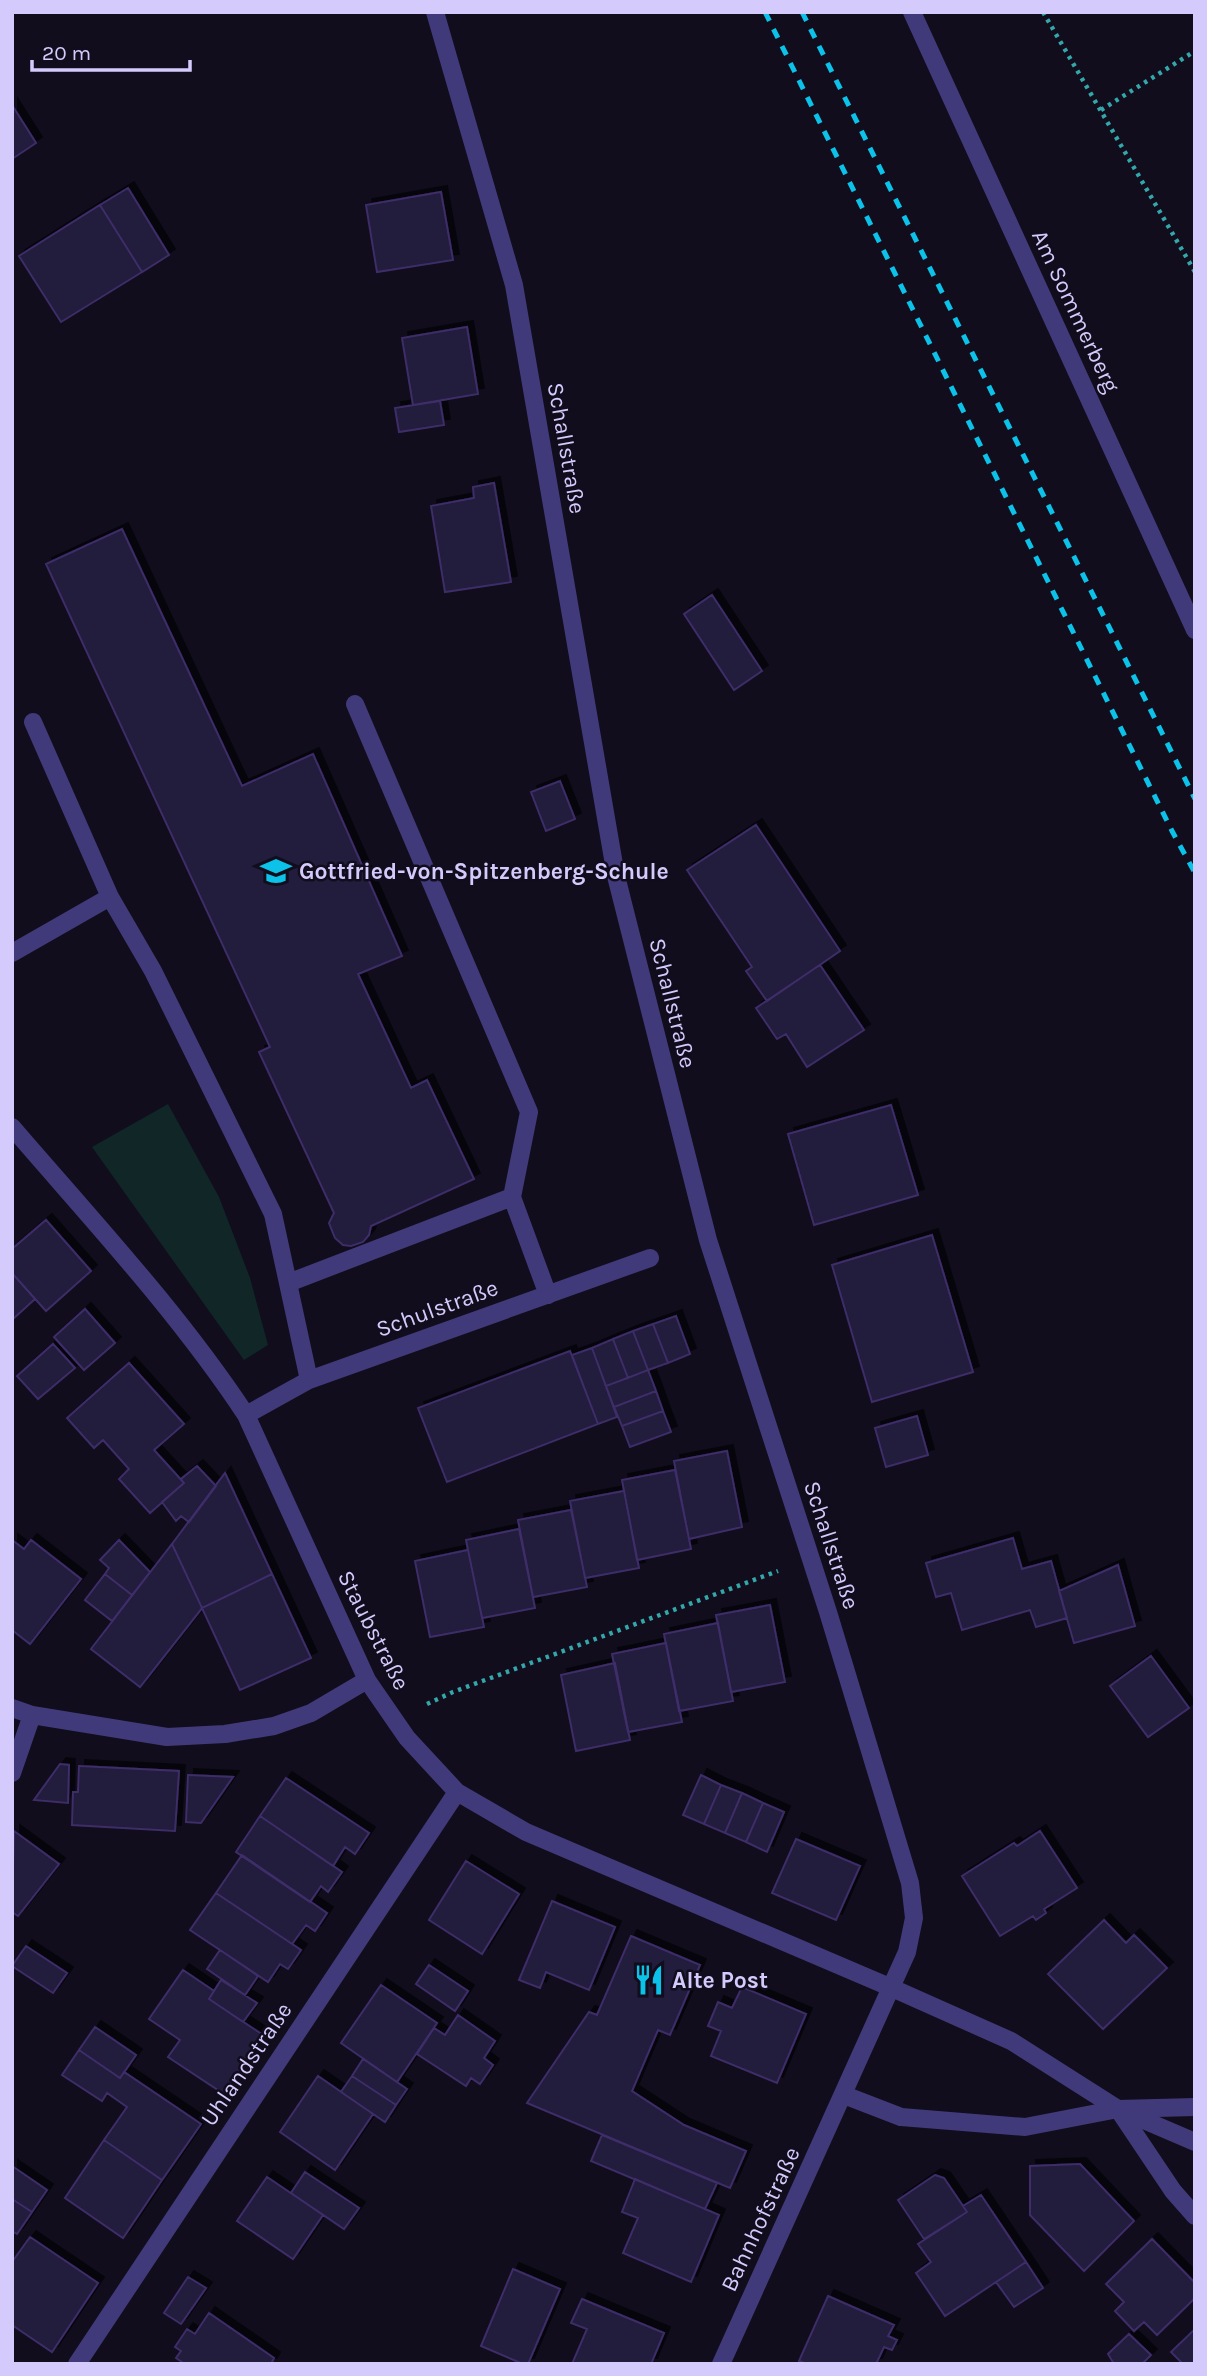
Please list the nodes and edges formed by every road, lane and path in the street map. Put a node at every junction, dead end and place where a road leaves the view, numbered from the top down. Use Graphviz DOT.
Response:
graph roads {
  1 [pos="435,12"];
  2 [pos="912,12"];
  3 [pos="1043,12"];
  4 [pos="1195,51"];
  5 [pos="1101,110"];
  6 [pos="1195,272"];
  7 [pos="1195,630"];
  8 [pos="355,704"];
  9 [pos="33,722"];
  10 [pos="110,897"];
  11 [pos="12,953"];
  12 [pos="12,1127"];
  13 [pos="512,1197"];
  14 [pos="650,1258"];
  15 [pos="288,1283"];
  16 [pos="548,1295"];
  17 [pos="309,1380"];
  18 [pos="246,1415"];
  19 [pos="812,1561"];
  20 [pos="367,1680"];
  21 [pos="12,1708"];
  22 [pos="32,1715"];
  23 [pos="394,1719"];
  24 [pos="12,1773"];
  25 [pos="457,1792"];
  26 [pos="892,1987"];
  27 [pos="844,2095"];
  28 [pos="1195,2107"];
  29 [pos="1118,2109"];
  30 [pos="1195,2142"];
  31 [pos="1195,2216"];
  32 [pos="76,2364"];
  33 [pos="721,2364"];
  1 -- 19 [label="street, Schallstraße"];
  2 -- 7 [label="street, Am Sommerberg"];
  3 -- 5 [label="path"];
  4 -- 5 [label="path"];
  5 -- 6 [label="path"];
  8 -- 13 [label="street"];
  9 -- 10 [label="street"];
  10 -- 11 [label="street"];
  10 -- 15 [label="street"];
  12 -- 18 [label="street, Staubstraße"];
  13 -- 15 [label="street"];
  13 -- 16 [label="street"];
  14 -- 16 [label="street, Schulstraße"];
  15 -- 17 [label="street"];
  16 -- 17 [label="street, Schulstraße"];
  17 -- 18 [label="street, Schulstraße"];
  18 -- 20 [label="street, Staubstraße"];
  19 -- 23 [label="path"];
  19 -- 26 [label="street, Schallstraße"];
  20 -- 22 [label="street"];
  20 -- 23 [label="street, Staubstraße"];
  21 -- 22 [label="street"];
  22 -- 24 [label="street"];
  23 -- 25 [label="street, Staubstraße"];
  25 -- 26 [label="street, Staubstraße"];
  25 -- 32 [label="street, Uhlandstraße"];
  26 -- 27 [label="street, Bahnhofstraße"];
  26 -- 29 [label="street"];
  27 -- 29 [label="street"];
  27 -- 33 [label="street, Bahnhofstraße"];
  28 -- 29 [label="street"];
  29 -- 30 [label="street"];
  29 -- 31 [label="street"];
}
